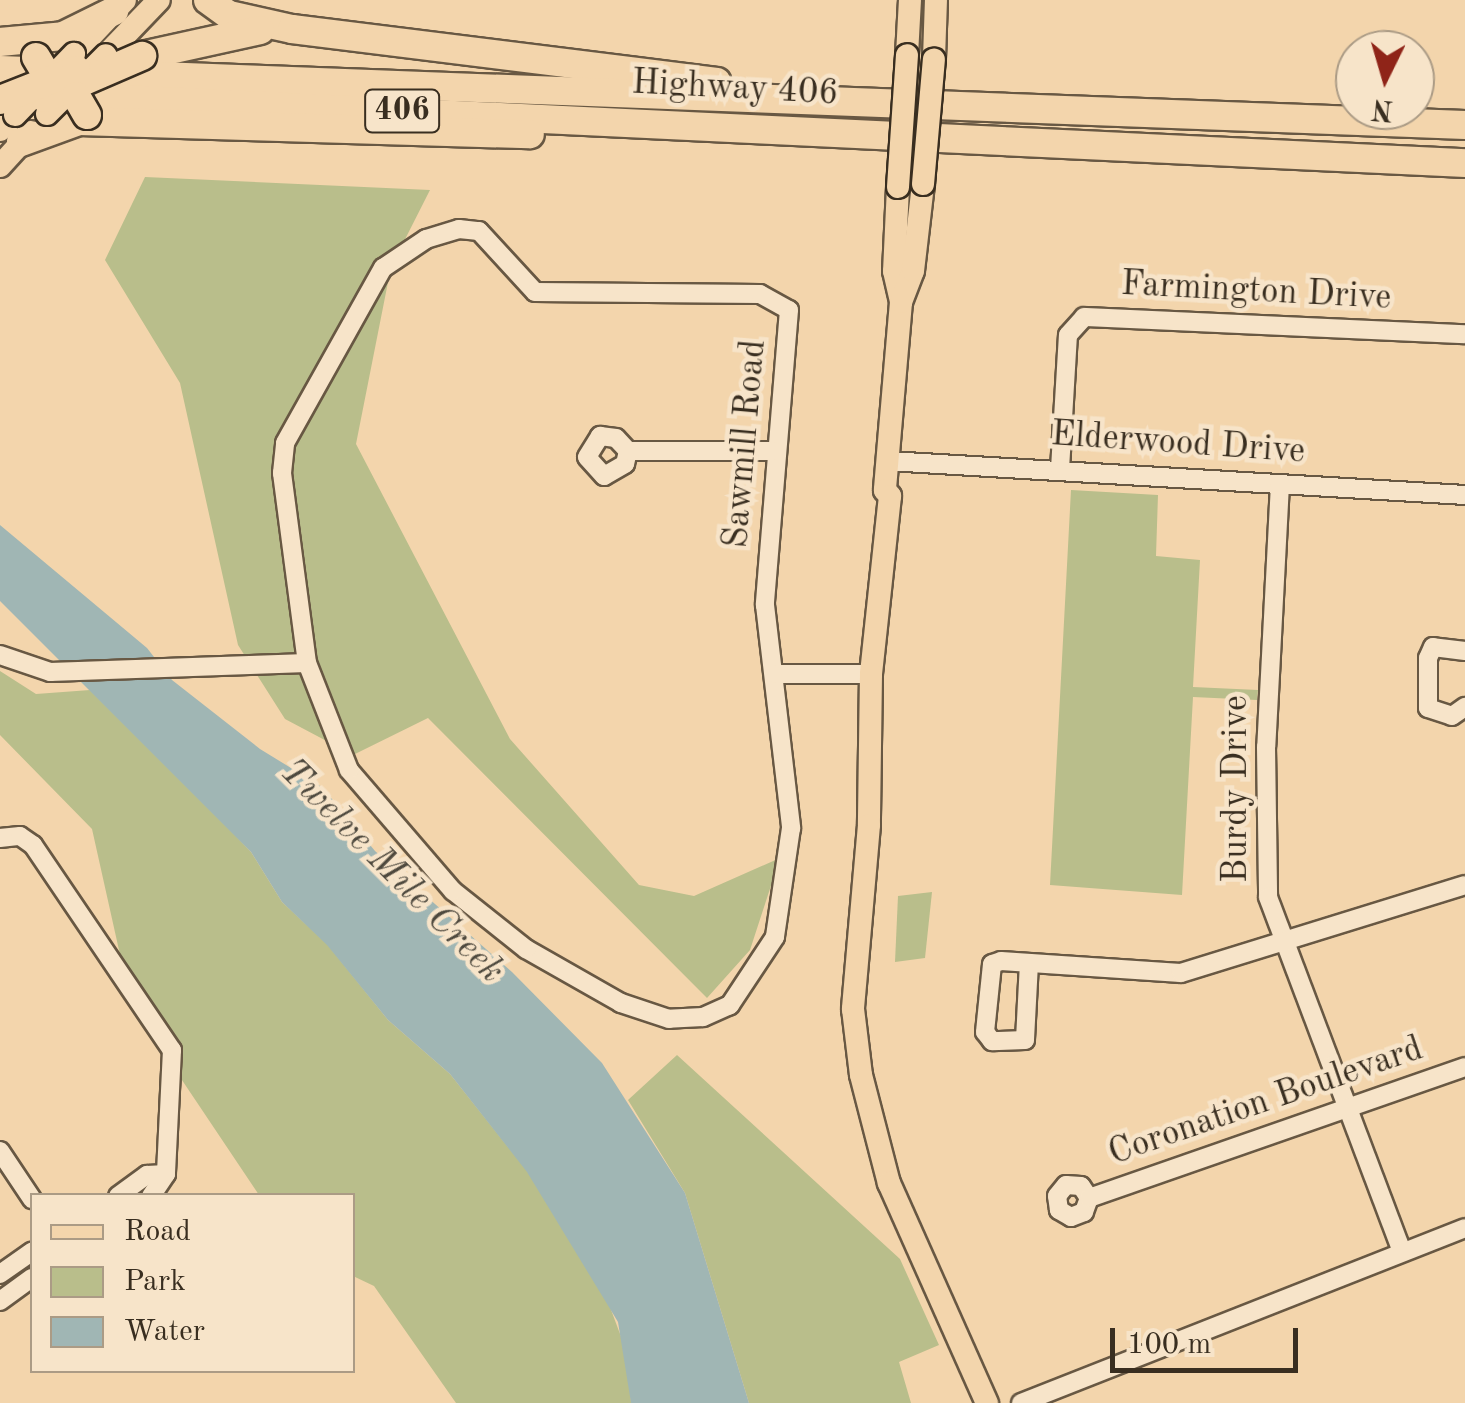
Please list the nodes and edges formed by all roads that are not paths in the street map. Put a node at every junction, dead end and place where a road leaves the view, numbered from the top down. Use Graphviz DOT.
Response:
graph roads {
  1 [pos="159,0"];
  2 [pos="208,0"];
  3 [pos="910,0"];
  4 [pos="936,0"];
  5 [pos="292,29"];
  6 [pos="0,43"];
  7 [pos="0,70"];
  8 [pos="55,78"];
  9 [pos="882,103"];
  10 [pos="98,118"];
  11 [pos="1465,125"];
  12 [pos="804,131"];
  13 [pos="1465,163"];
  14 [pos="0,166"];
  15 [pos="901,302"];
  16 [pos="1465,334"];
  17 [pos="774,451"];
  18 [pos="628,452"];
  19 [pos="888,461"];
  20 [pos="1060,470"];
  21 [pos="1280,484"];
  22 [pos="1465,494"];
  23 [pos="1465,650"];
  24 [pos="0,655"];
  25 [pos="306,662"];
  26 [pos="776,674"];
  27 [pos="871,674"];
  28 [pos="1465,707"];
  29 [pos="0,838"];
  30 [pos="1465,885"];
  31 [pos="1287,938"];
  32 [pos="1029,963"];
  33 [pos="1465,1067"];
  34 [pos="1345,1112"];
  35 [pos="0,1152"];
  36 [pos="166,1174"];
  37 [pos="122,1193"];
  38 [pos="153,1193"];
  39 [pos="30,1195"];
  40 [pos="1088,1198"];
  41 [pos="1465,1228"];
  42 [pos="1402,1251"];
  43 [pos="30,1253"];
  44 [pos="0,1274"];
  45 [pos="30,1279"];
  46 [pos="0,1301"];
  47 [pos="987,1403"];
  48 [pos="1021,1403"];
  1 -- 8 [label="main road"];
  2 -- 5 [label="highway"];
  3 -- 15 [label="main road, bridge"];
  4 -- 15 [label="main road, bridge"];
  5 -- 8 [label="highway, bridge"];
  5 -- 9 [label="highway"];
  6 -- 8 [label="highway"];
  6 -- 8 [label="highway"];
  7 -- 9 [label="highway, Highway 406 / 406"];
  8 -- 10 [label="highway, bridge"];
  8 -- 10 [label="highway"];
  8 -- 12 [label="highway, Highway 406 / 406"];
  8 -- 14 [label="main road"];
  9 -- 11 [label="highway, Highway 406 / 406"];
  10 -- 12 [label="highway"];
  12 -- 13 [label="highway, Highway 406 / 406"];
  15 -- 19 [label="main road"];
  16 -- 20 [label="street, Farmington Drive"];
  17 -- 18 [label="street"];
  17 -- 25 [label="street, Sawmill Road"];
  17 -- 26 [label="street, Sawmill Road"];
  19 -- 20 [label="street, Elderwood Drive"];
  19 -- 27 [label="main road"];
  20 -- 21 [label="street, Elderwood Drive"];
  21 -- 22 [label="street, Elderwood Drive"];
  21 -- 31 [label="street, Burdy Drive"];
  23 -- 28 [label="street"];
  24 -- 25 [label="street"];
  25 -- 26 [label="street, Sawmill Road"];
  26 -- 27 [label="street"];
  27 -- 47 [label="main road"];
  29 -- 36 [label="street"];
  30 -- 31 [label="street"];
  31 -- 32 [label="street"];
  31 -- 34 [label="street, Burdy Drive"];
  32 -- 32 [label="street"];
  33 -- 34 [label="street, Coronation Boulevard"];
  34 -- 40 [label="street, Coronation Boulevard"];
  34 -- 42 [label="street, Burdy Drive"];
  35 -- 39 [label="street"];
  36 -- 37 [label="street"];
  36 -- 38 [label="street"];
  41 -- 42 [label="street"];
  42 -- 48 [label="street"];
  43 -- 44 [label="street"];
  45 -- 46 [label="street"];
}
